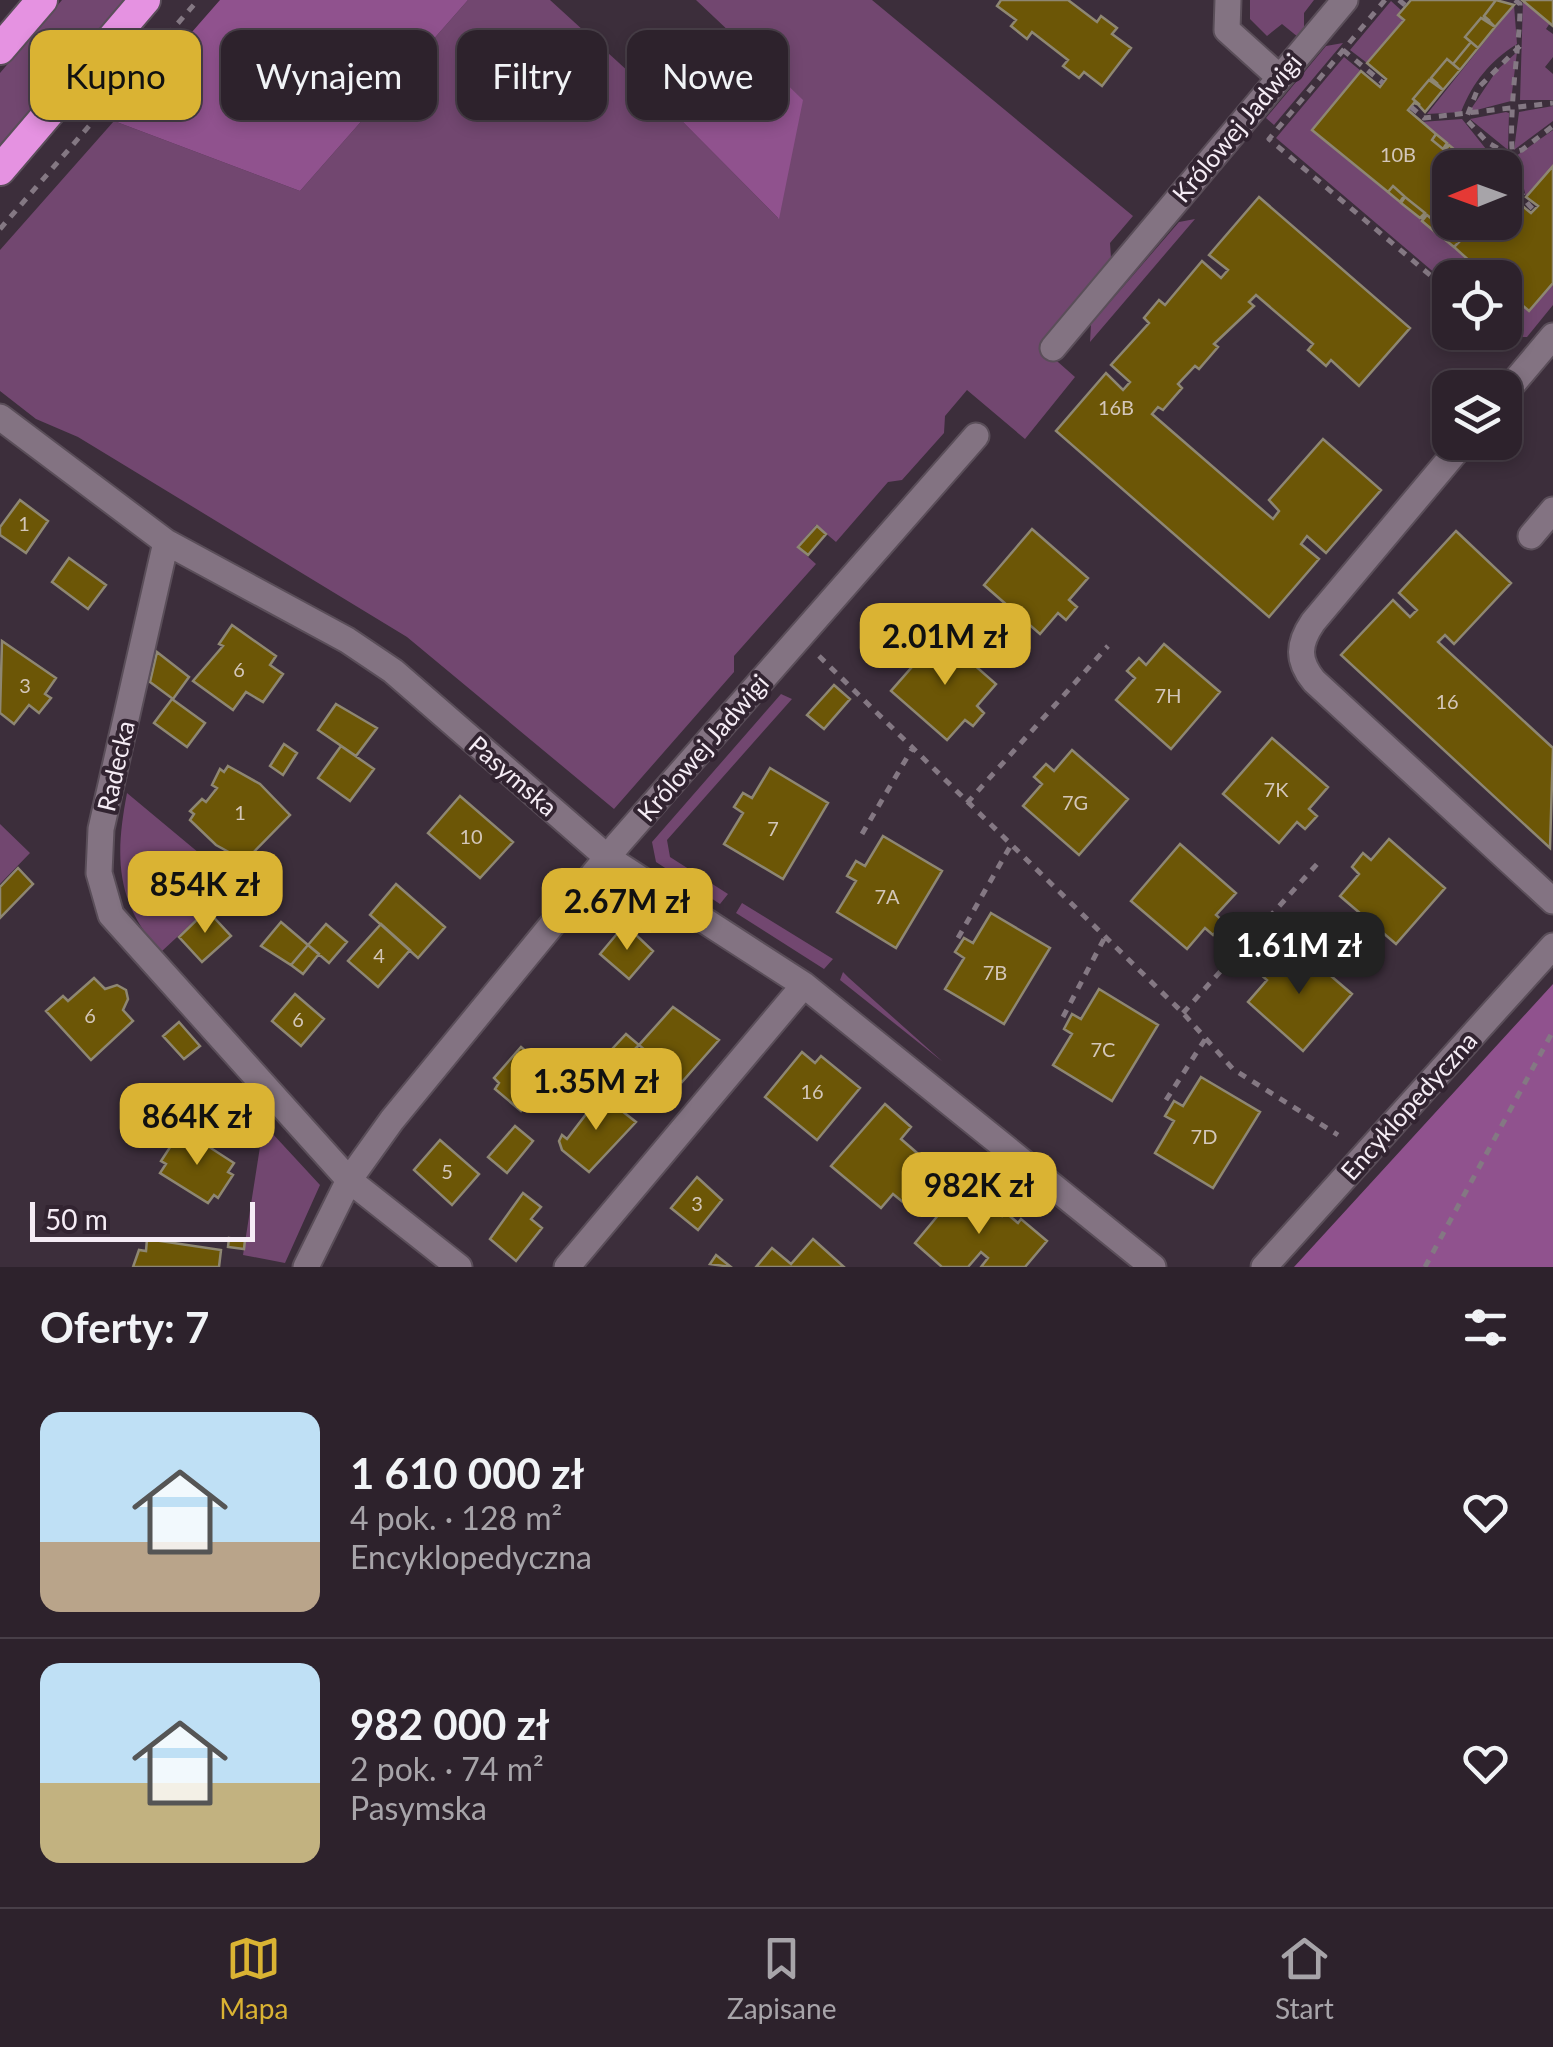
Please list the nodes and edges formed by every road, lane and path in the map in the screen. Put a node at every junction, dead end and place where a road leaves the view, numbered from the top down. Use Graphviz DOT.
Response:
graph roads {
  1 [pos="22,0"];
  2 [pos="42,0"];
  3 [pos="145,0"];
  4 [pos="198,0"];
  5 [pos="1228,0"];
  6 [pos="1345,0"];
  7 [pos="1386,0"];
  8 [pos="1399,0"];
  9 [pos="1515,0"];
  10 [pos="1406,6"];
  11 [pos="1520,46"];
  12 [pos="0,47"];
  13 [pos="1344,50"];
  14 [pos="1280,78"];
  15 [pos="1383,83"];
  16 [pos="1553,103"];
  17 [pos="1411,107"];
  18 [pos="1515,107"];
  19 [pos="1466,115"];
  20 [pos="1553,126"];
  21 [pos="1505,150"];
  22 [pos="1512,150"];
  23 [pos="1517,150"];
  24 [pos="0,170"];
  25 [pos="1522,200"];
  26 [pos="1534,210"];
  27 [pos="0,229"];
  28 [pos="1432,277"];
  29 [pos="1553,336"];
  30 [pos="1053,348"];
  31 [pos="1522,373"];
  32 [pos="0,417"];
  33 [pos="976,436"];
  34 [pos="1449,460"];
  35 [pos="1553,510"];
  36 [pos="1531,536"];
  37 [pos="166,542"];
  38 [pos="1108,646"];
  39 [pos="813,651"];
  40 [pos="912,750"];
  41 [pos="967,803"];
  42 [pos="862,834"];
  43 [pos="1010,846"];
  44 [pos="608,858"];
  45 [pos="1318,863"];
  46 [pos="1553,901"];
  47 [pos="1105,937"];
  48 [pos="958,938"];
  49 [pos="1553,946"];
  50 [pos="804,985"];
  51 [pos="1183,1013"];
  52 [pos="1063,1017"];
  53 [pos="1553,1031"];
  54 [pos="1206,1038"];
  55 [pos="1166,1100"];
  56 [pos="1338,1135"];
  57 [pos="349,1180"];
  58 [pos="306,1267"];
  59 [pos="459,1267"];
  60 [pos="567,1267"];
  61 [pos="1153,1267"];
  62 [pos="1264,1267"];
  63 [pos="1425,1267"];
  1 -- 12 [label="street"];
  2 -- 12 [label="highway"];
  3 -- 24 [label="highway"];
  4 -- 27 [label="path"];
  5 -- 14 [label="street"];
  6 -- 14 [label="street, Królowej Jadwigi"];
  7 -- 13 [label="path"];
  8 -- 10 [label="path"];
  9 -- 11 [label="path"];
  11 -- 18 [label="path"];
  11 -- 19 [label="path"];
  13 -- 15 [label="path"];
  13 -- 28 [label="path"];
  14 -- 30 [label="street, Królowej Jadwigi"];
  16 -- 18 [label="path"];
  17 -- 19 [label="path"];
  18 -- 19 [label="path"];
  18 -- 22 [label="path"];
  19 -- 21 [label="path"];
  20 -- 23 [label="path"];
  25 -- 26 [label="path"];
  29 -- 31 [label="street"];
  32 -- 37 [label="street, Pasymska"];
  33 -- 44 [label="street, Królowej Jadwigi"];
  34 -- 46 [label="street"];
  35 -- 36 [label="street"];
  37 -- 44 [label="street, Pasymska"];
  37 -- 57 [label="street, Radecka"];
  38 -- 41 [label="path"];
  39 -- 40 [label="path"];
  40 -- 41 [label="path"];
  40 -- 42 [label="path"];
  41 -- 43 [label="path"];
  43 -- 47 [label="path"];
  43 -- 48 [label="path"];
  44 -- 50 [label="street, Pasymska"];
  44 -- 57 [label="street, Królowej Jadwigi"];
  45 -- 51 [label="path"];
  47 -- 51 [label="path"];
  47 -- 52 [label="path"];
  49 -- 62 [label="street, Encyklopedyczna"];
  50 -- 60 [label="street"];
  50 -- 61 [label="street, Pasymska"];
  51 -- 54 [label="path"];
  53 -- 63 [label="path"];
  54 -- 55 [label="path"];
  54 -- 56 [label="path"];
  57 -- 58 [label="street, Królowej Jadwigi"];
  57 -- 59 [label="street, Radecka"];
}
